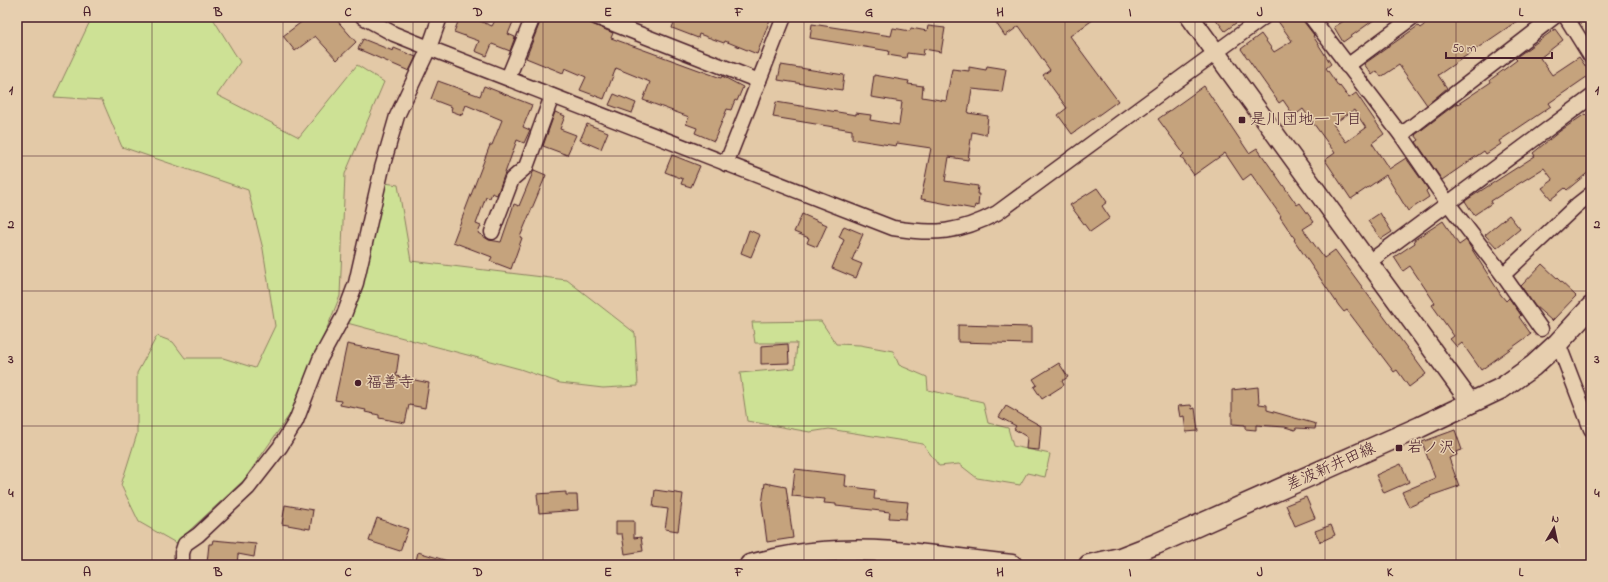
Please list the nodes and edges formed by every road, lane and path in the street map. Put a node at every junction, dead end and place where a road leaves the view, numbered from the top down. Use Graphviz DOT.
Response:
graph roads {
  1 [pos="363,17"];
  2 [pos="440,17"];
  3 [pos="533,17"];
  4 [pos="596,17"];
  5 [pos="784,17"];
  6 [pos="1190,17"];
  7 [pos="1264,17"];
  8 [pos="1311,17"];
  9 [pos="1413,17"];
  10 [pos="1554,17"];
  11 [pos="1566,17"];
  12 [pos="429,48"];
  13 [pos="1216,53"];
  14 [pos="1591,57"];
  15 [pos="1347,66"];
  16 [pos="508,78"];
  17 [pos="760,81"];
  18 [pos="552,96"];
  19 [pos="1591,97"];
  20 [pos="1401,135"];
  21 [pos="726,164"];
  22 [pos="1591,194"];
  23 [pos="1447,202"];
  24 [pos="492,232"];
  25 [pos="1369,262"];
  26 [pos="1503,275"];
  27 [pos="1591,307"];
  28 [pos="1541,329"];
  29 [pos="1558,343"];
  30 [pos="1472,403"];
  31 [pos="1591,429"];
  32 [pos="182,565"];
  33 [pos="750,565"];
  34 [pos="1012,565"];
  35 [pos="1088,565"];
  1 -- 12 [label="street"];
  2 -- 12 [label="street"];
  3 -- 16 [label="street"];
  4 -- 17 [label="street"];
  5 -- 17 [label="street"];
  6 -- 13 [label="street"];
  7 -- 13 [label="street"];
  8 -- 15 [label="street"];
  9 -- 15 [label="street"];
  10 -- 20 [label="street"];
  11 -- 14 [label="street"];
  12 -- 16 [label="street"];
  12 -- 32 [label="street"];
  13 -- 21 [label="street"];
  13 -- 25 [label="street"];
  15 -- 20 [label="street"];
  16 -- 18 [label="street"];
  17 -- 21 [label="street"];
  18 -- 21 [label="street"];
  18 -- 24 [label="street"];
  19 -- 23 [label="street"];
  20 -- 23 [label="street"];
  22 -- 26 [label="street"];
  23 -- 25 [label="street"];
  23 -- 26 [label="street"];
  25 -- 30 [label="street"];
  26 -- 28 [label="street"];
  27 -- 29 [label="main road, 差波新井田線"];
  29 -- 30 [label="main road, 差波新井田線"];
  29 -- 31 [label="street"];
  30 -- 35 [label="main road, 差波新井田線"];
  33 -- 34 [label="main road"];
}
